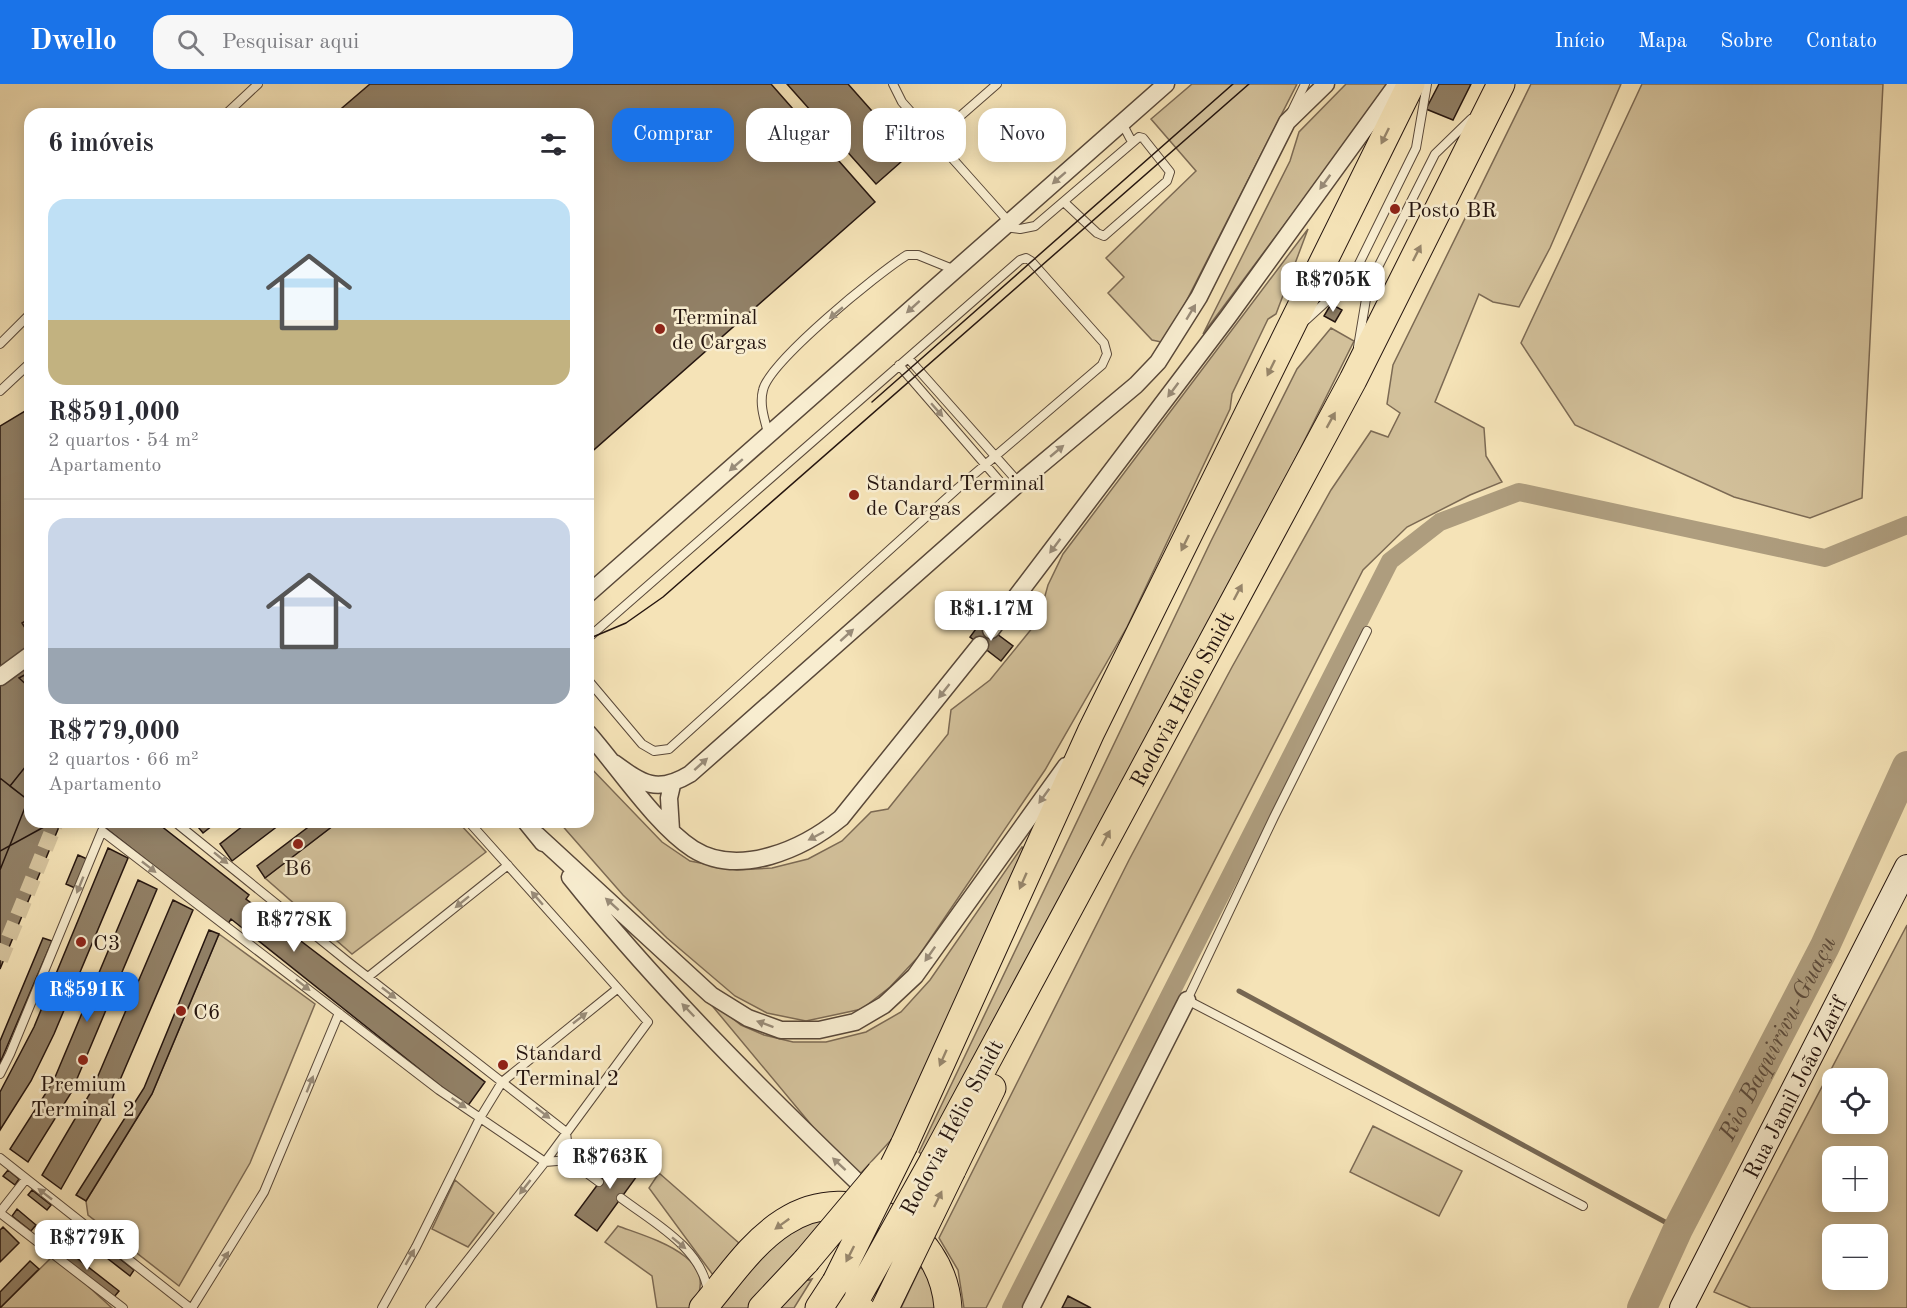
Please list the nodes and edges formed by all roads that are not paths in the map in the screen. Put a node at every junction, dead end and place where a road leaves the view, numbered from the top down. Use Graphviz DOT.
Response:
graph roads {
  1 [pos="893,84"];
  2 [pos="997,84"];
  3 [pos="1166,84"];
  4 [pos="1305,84"];
  5 [pos="1326,84"];
  6 [pos="1396,84"];
  7 [pos="1411,84"];
  8 [pos="1427,84"];
  9 [pos="1500,84"];
  10 [pos="252,86"];
  11 [pos="232,108"];
  12 [pos="907,108"];
  13 [pos="966,111"];
  14 [pos="1287,122"];
  15 [pos="1122,123"];
  16 [pos="1132,142"];
  17 [pos="953,162"];
  18 [pos="1065,203"];
  19 [pos="1006,224"];
  20 [pos="955,270"];
  21 [pos="24,320"];
  22 [pos="1286,338"];
  23 [pos="0,344"];
  24 [pos="908,358"];
  25 [pos="899,365"];
  26 [pos="24,369"];
  27 [pos="0,391"];
  28 [pos="769,437"];
  29 [pos="995,457"];
  30 [pos="985,465"];
  31 [pos="1014,488"];
  32 [pos="594,589"];
  33 [pos="991,630"];
  34 [pos="1367,631"];
  35 [pos="594,633"];
  36 [pos="980,645"];
  37 [pos="24,659"];
  38 [pos="0,677"];
  39 [pos="594,687"];
  40 [pos="1091,732"];
  41 [pos="594,740"];
  42 [pos="614,763"];
  43 [pos="672,785"];
  44 [pos="182,828"];
  45 [pos="474,828"];
  46 [pos="531,828"];
  47 [pos="671,830"];
  48 [pos="508,865"];
  49 [pos="1907,867"];
  50 [pos="368,977"];
  51 [pos="617,989"];
  52 [pos="1187,1000"];
  53 [pos="339,1013"];
  54 [pos="0,1074"];
  55 [pos="502,1082"];
  56 [pos="480,1118"];
  57 [pos="566,1132"];
  58 [pos="904,1145"];
  59 [pos="0,1158"];
  60 [pos="570,1160"];
  61 [pos="544,1162"];
  62 [pos="943,1165"];
  63 [pos="26,1179"];
  64 [pos="599,1182"];
  65 [pos="621,1198"];
  66 [pos="1583,1206"];
  67 [pos="0,1213"];
  68 [pos="897,1219"];
  69 [pos="848,1295"];
  70 [pos="706,1305"];
  71 [pos="123,1308"];
  72 [pos="191,1308"];
  73 [pos="382,1308"];
  74 [pos="430,1308"];
  75 [pos="762,1308"];
  76 [pos="819,1308"];
  77 [pos="885,1308"];
  78 [pos="948,1308"];
  79 [pos="1031,1308"];
  80 [pos="1682,1308"];
  1 -- 12 [label="lane"];
  2 -- 13 [label="lane"];
  3 -- 15 [label="street"];
  4 -- 14 [label="lane"];
  5 -- 14 [label="street"];
  6 -- 33 [label="street, one-way"];
  7 -- 22 [label="main road, Rodovia Hélio Smidt, one-way"];
  8 -- 22 [label="lane"];
  62 -- 9 [label="main road, Rodovia Hélio Smidt, one-way"];
  10 -- 11 [label="lane"];
  31 -- 14 [label="street, one-way"];
  15 -- 16 [label="lane"];
  15 -- 19 [label="street, one-way"];
  16 -- 18 [label="lane"];
  16 -- 18 [label="lane"];
  17 -- 19 [label="lane"];
  18 -- 19 [label="lane"];
  19 -- 20 [label="street"];
  20 -- 28 [label="street, one-way"];
  20 -- 28 [label="lane, one-way"];
  21 -- 23 [label="lane"];
  22 -- 40 [label="main road, Rodovia Hélio Smidt, one-way"];
  24 -- 25 [label="lane"];
  24 -- 29 [label="lane"];
  24 -- 29 [label="lane"];
  25 -- 30 [label="lane, one-way"];
  25 -- 35 [label="lane"];
  26 -- 27 [label="lane"];
  28 -- 32 [label="street, one-way"];
  29 -- 30 [label="lane"];
  29 -- 31 [label="lane"];
  30 -- 31 [label="lane"];
  30 -- 39 [label="lane"];
  43 -- 31 [label="street, one-way"];
  34 -- 52 [label="lane"];
  36 -- 47 [label="street, one-way"];
  37 -- 38 [label="street"];
  40 -- 46 [label="street, one-way"];
  40 -- 58 [label="main road, Rodovia Hélio Smidt, one-way"];
  41 -- 42 [label="street"];
  42 -- 43 [label="street"];
  42 -- 47 [label="street"];
  43 -- 47 [label="street"];
  44 -- 50 [label="lane, one-way"];
  45 -- 48 [label="lane"];
  68 -- 46 [label="street, one-way"];
  48 -- 50 [label="lane, one-way"];
  51 -- 48 [label="lane, one-way"];
  49 -- 80 [label="main road, Rua Jamil João Zarif"];
  50 -- 55 [label="lane, one-way"];
  55 -- 51 [label="lane, one-way"];
  51 -- 57 [label="lane"];
  52 -- 66 [label="lane"];
  52 -- 79 [label="street"];
  53 -- 54 [label="lane"];
  53 -- 56 [label="lane, one-way"];
  72 -- 53 [label="lane, one-way"];
  55 -- 56 [label="lane"];
  55 -- 57 [label="lane, one-way"];
  56 -- 61 [label="lane"];
  73 -- 56 [label="lane, one-way"];
  57 -- 60 [label="lane"];
  57 -- 61 [label="lane"];
  58 -- 69 [label="main road, Rodovia Hélio Smidt, one-way, bridge"];
  58 -- 75 [label="main road, bridge"];
  59 -- 63 [label="lane"];
  60 -- 61 [label="lane"];
  60 -- 64 [label="lane"];
  61 -- 74 [label="lane, one-way"];
  62 -- 69 [label="main road, Rodovia Hélio Smidt, bridge"];
  77 -- 62 [label="main road, one-way, bridge"];
  63 -- 67 [label="lane"];
  72 -- 63 [label="lane, one-way"];
  65 -- 70 [label="lane, one-way"];
  67 -- 71 [label="lane"];
  68 -- 70 [label="main road, one-way"];
  68 -- 78 [label="main road"];
  69 -- 76 [label="main road, Rodovia Hélio Smidt"];
}
